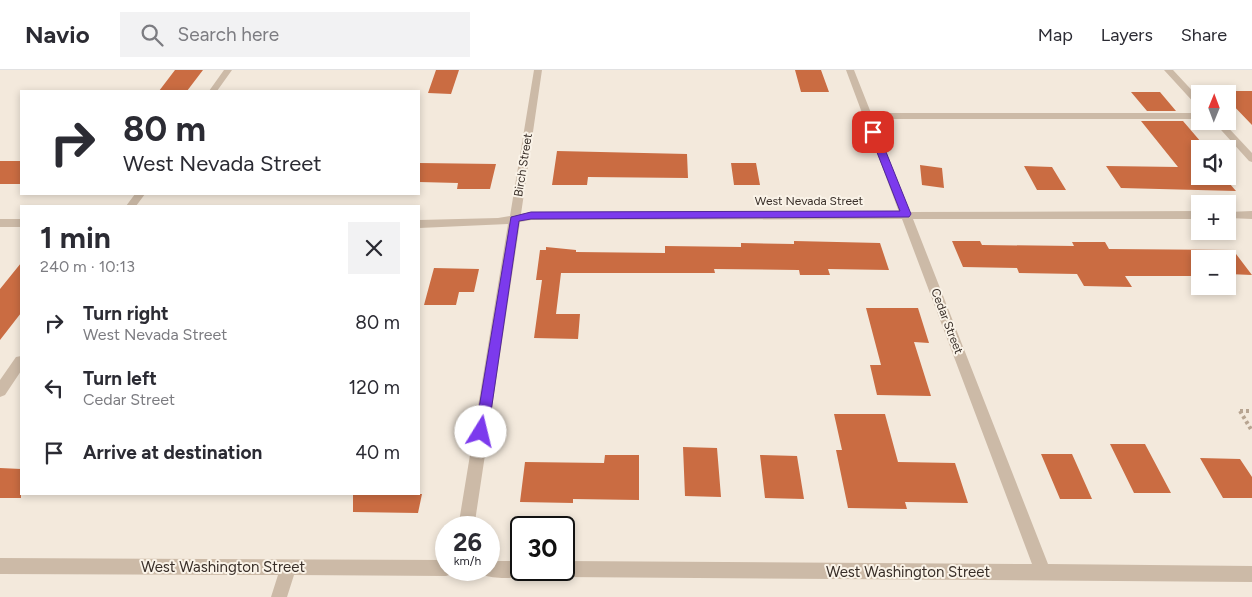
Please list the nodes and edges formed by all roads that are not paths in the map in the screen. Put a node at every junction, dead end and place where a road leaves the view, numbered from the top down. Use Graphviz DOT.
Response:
graph roads {
  1 [pos="228,70"];
  2 [pos="538,70"];
  3 [pos="850,70"];
  4 [pos="1168,70"];
  5 [pos="214,90"];
  6 [pos="1191,94"];
  7 [pos="867,116"];
  8 [pos="1191,116"];
  9 [pos="1225,130"];
  10 [pos="1252,159"];
  11 [pos="906,214"];
  12 [pos="1191,215"];
  13 [pos="1236,215"];
  14 [pos="1252,215"];
  15 [pos="515,219"];
  16 [pos="0,223"];
  17 [pos="20,223"];
  18 [pos="420,224"];
  19 [pos="20,362"];
  20 [pos="0,391"];
  21 [pos="468,516"];
  22 [pos="0,566"];
  23 [pos="288,567"];
  24 [pos="435,568"];
  25 [pos="575,569"];
  26 [pos="1043,572"];
  27 [pos="1252,574"];
  28 [pos="279,597"];
  1 -- 5 [label="street"];
  2 -- 15 [label="street, Birch Street"];
  3 -- 7 [label="street, Cedar Street"];
  4 -- 6 [label="street"];
  7 -- 8 [label="street"];
  7 -- 11 [label="street, Cedar Street"];
  9 -- 10 [label="street"];
  11 -- 12 [label="street, West Nevada Street"];
  11 -- 15 [label="street, West Nevada Street"];
  11 -- 26 [label="street, Cedar Street"];
  13 -- 14 [label="street"];
  15 -- 18 [label="street, West Nevada Street"];
  15 -- 21 [label="street, Birch Street"];
  16 -- 17 [label="street"];
  19 -- 20 [label="street"];
  22 -- 23 [label="street, West Washington Street"];
  23 -- 24 [label="street, West Washington Street"];
  23 -- 28 [label="street"];
  25 -- 26 [label="street, West Washington Street"];
  26 -- 27 [label="street, West Washington Street"];
}
